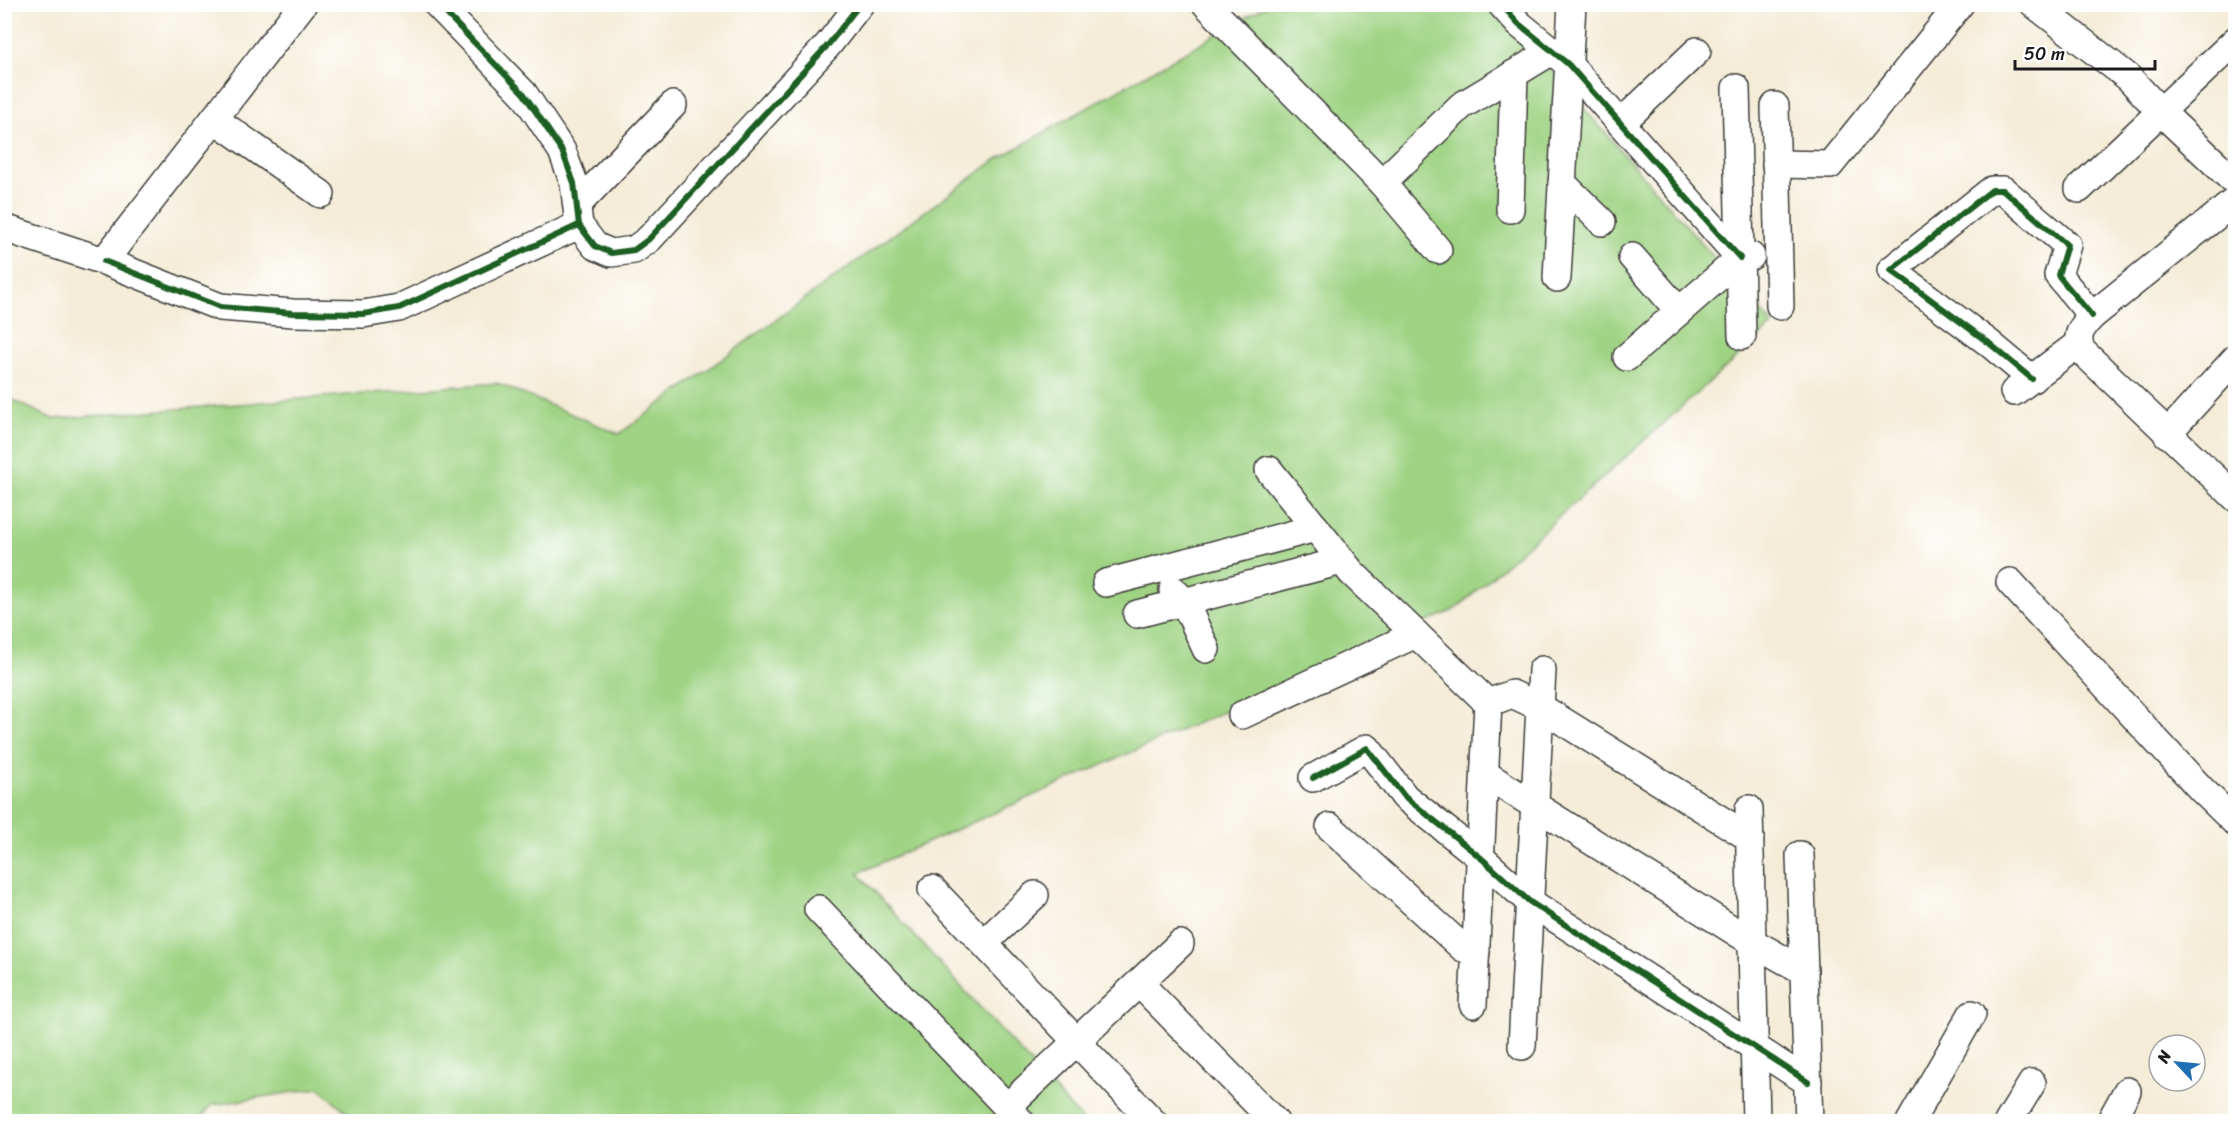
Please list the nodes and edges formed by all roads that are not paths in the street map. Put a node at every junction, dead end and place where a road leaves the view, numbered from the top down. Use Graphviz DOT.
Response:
graph roads {
  1 [pos="303,4"];
  2 [pos="437,4"];
  3 [pos="860,4"];
  4 [pos="1206,4"];
  5 [pos="1572,4"];
  6 [pos="1960,4"];
  7 [pos="2034,4"];
  8 [pos="1514,11"];
  9 [pos="2235,40"];
  10 [pos="1697,51"];
  11 [pos="1560,57"];
  12 [pos="1514,74"];
  13 [pos="1736,87"];
  14 [pos="673,105"];
  15 [pos="1774,106"];
  16 [pos="2162,112"];
  17 [pos="214,119"];
  18 [pos="1621,123"];
  19 [pos="1776,164"];
  20 [pos="1382,183"];
  21 [pos="1562,183"];
  22 [pos="2235,183"];
  23 [pos="2079,189"];
  24 [pos="321,194"];
  25 [pos="2235,200"];
  26 [pos="1510,209"];
  27 [pos="578,215"];
  28 [pos="1602,222"];
  29 [pos="4,228"];
  30 [pos="1438,250"];
  31 [pos="1779,252"];
  32 [pos="1632,257"];
  33 [pos="1740,258"];
  34 [pos="104,261"];
  35 [pos="1557,278"];
  36 [pos="1780,306"];
  37 [pos="1679,311"];
  38 [pos="2092,316"];
  39 [pos="1742,336"];
  40 [pos="2078,344"];
  41 [pos="1627,357"];
  42 [pos="2235,358"];
  43 [pos="2167,434"];
  44 [pos="1269,470"];
  45 [pos="2232,487"];
  46 [pos="1316,528"];
  47 [pos="1223,552"];
  48 [pos="1342,561"];
  49 [pos="1153,571"];
  50 [pos="2010,582"];
  51 [pos="1106,583"];
  52 [pos="1248,585"];
  53 [pos="1184,601"];
  54 [pos="1137,614"];
  55 [pos="1416,634"];
  56 [pos="1206,649"];
  57 [pos="1542,670"];
  58 [pos="1488,703"];
  59 [pos="1540,708"];
  60 [pos="1242,715"];
  61 [pos="1485,774"];
  62 [pos="1313,778"];
  63 [pos="1535,805"];
  64 [pos="1749,809"];
  65 [pos="2235,823"];
  66 [pos="1330,827"];
  67 [pos="1750,838"];
  68 [pos="1800,855"];
  69 [pos="1480,857"];
  70 [pos="932,889"];
  71 [pos="1035,895"];
  72 [pos="1530,902"];
  73 [pos="818,909"];
  74 [pos="1752,942"];
  75 [pos="984,943"];
  76 [pos="1180,944"];
  77 [pos="1476,951"];
  78 [pos="1804,971"];
  79 [pos="1140,984"];
  80 [pos="1473,1004"];
  81 [pos="1972,1014"];
  82 [pos="1077,1040"];
  83 [pos="1522,1046"];
  84 [pos="1754,1048"];
  85 [pos="1808,1082"];
  86 [pos="2032,1083"];
  87 [pos="2127,1090"];
  88 [pos="1014,1114"];
  89 [pos="1153,1122"];
  90 [pos="1275,1122"];
  91 [pos="1756,1122"];
  92 [pos="1809,1122"];
  93 [pos="1910,1122"];
  94 [pos="2008,1122"];
  95 [pos="2110,1122"];
  1 -- 17 [label="street"];
  2 -- 27 [label="street"];
  3 -- 27 [label="street"];
  4 -- 20 [label="street"];
  5 -- 11 [label="street"];
  6 -- 19 [label="street"];
  7 -- 16 [label="street"];
  8 -- 11 [label="street"];
  9 -- 16 [label="street"];
  10 -- 18 [label="street"];
  11 -- 12 [label="street"];
  11 -- 18 [label="street"];
  11 -- 21 [label="street"];
  12 -- 20 [label="street"];
  12 -- 26 [label="street"];
  13 -- 33 [label="street"];
  14 -- 27 [label="street"];
  15 -- 19 [label="street"];
  16 -- 22 [label="street"];
  16 -- 23 [label="street"];
  17 -- 24 [label="street"];
  17 -- 34 [label="street"];
  18 -- 33 [label="street"];
  19 -- 31 [label="street"];
  20 -- 30 [label="street"];
  21 -- 28 [label="street"];
  21 -- 35 [label="street"];
  25 -- 38 [label="street"];
  27 -- 34 [label="street"];
  29 -- 34 [label="street"];
  31 -- 33 [label="street"];
  31 -- 36 [label="street"];
  32 -- 37 [label="street"];
  33 -- 37 [label="street"];
  33 -- 39 [label="street"];
  37 -- 41 [label="street"];
  38 -- 40 [label="street"];
  38 -- 40 [label="street"];
  40 -- 43 [label="street"];
  42 -- 43 [label="street"];
  43 -- 45 [label="street"];
  44 -- 46 [label="street"];
  46 -- 47 [label="street"];
  46 -- 48 [label="street"];
  47 -- 49 [label="street"];
  47 -- 52 [label="street"];
  48 -- 52 [label="street"];
  48 -- 55 [label="street"];
  49 -- 51 [label="street"];
  49 -- 53 [label="street"];
  50 -- 65 [label="street"];
  52 -- 53 [label="street"];
  53 -- 54 [label="street"];
  53 -- 56 [label="street"];
  55 -- 58 [label="street"];
  55 -- 60 [label="street"];
  57 -- 59 [label="street"];
  58 -- 59 [label="street"];
  58 -- 61 [label="street"];
  59 -- 63 [label="street"];
  59 -- 67 [label="street"];
  61 -- 63 [label="street"];
  61 -- 69 [label="street"];
  62 -- 69 [label="street"];
  63 -- 72 [label="street"];
  63 -- 74 [label="street"];
  64 -- 67 [label="street"];
  66 -- 77 [label="street"];
  67 -- 74 [label="street"];
  68 -- 78 [label="street"];
  69 -- 72 [label="street"];
  69 -- 77 [label="street"];
  70 -- 75 [label="street"];
  71 -- 75 [label="street"];
  72 -- 83 [label="street"];
  72 -- 84 [label="street"];
  73 -- 88 [label="street"];
  74 -- 78 [label="street"];
  74 -- 84 [label="street"];
  75 -- 82 [label="street"];
  76 -- 79 [label="street"];
  77 -- 80 [label="street"];
  78 -- 85 [label="street"];
  79 -- 82 [label="street"];
  79 -- 90 [label="street"];
  81 -- 93 [label="street"];
  82 -- 88 [label="street"];
  82 -- 89 [label="street"];
  84 -- 85 [label="street"];
  84 -- 91 [label="street"];
  85 -- 92 [label="street"];
  86 -- 94 [label="street"];
  87 -- 95 [label="street"];
}
